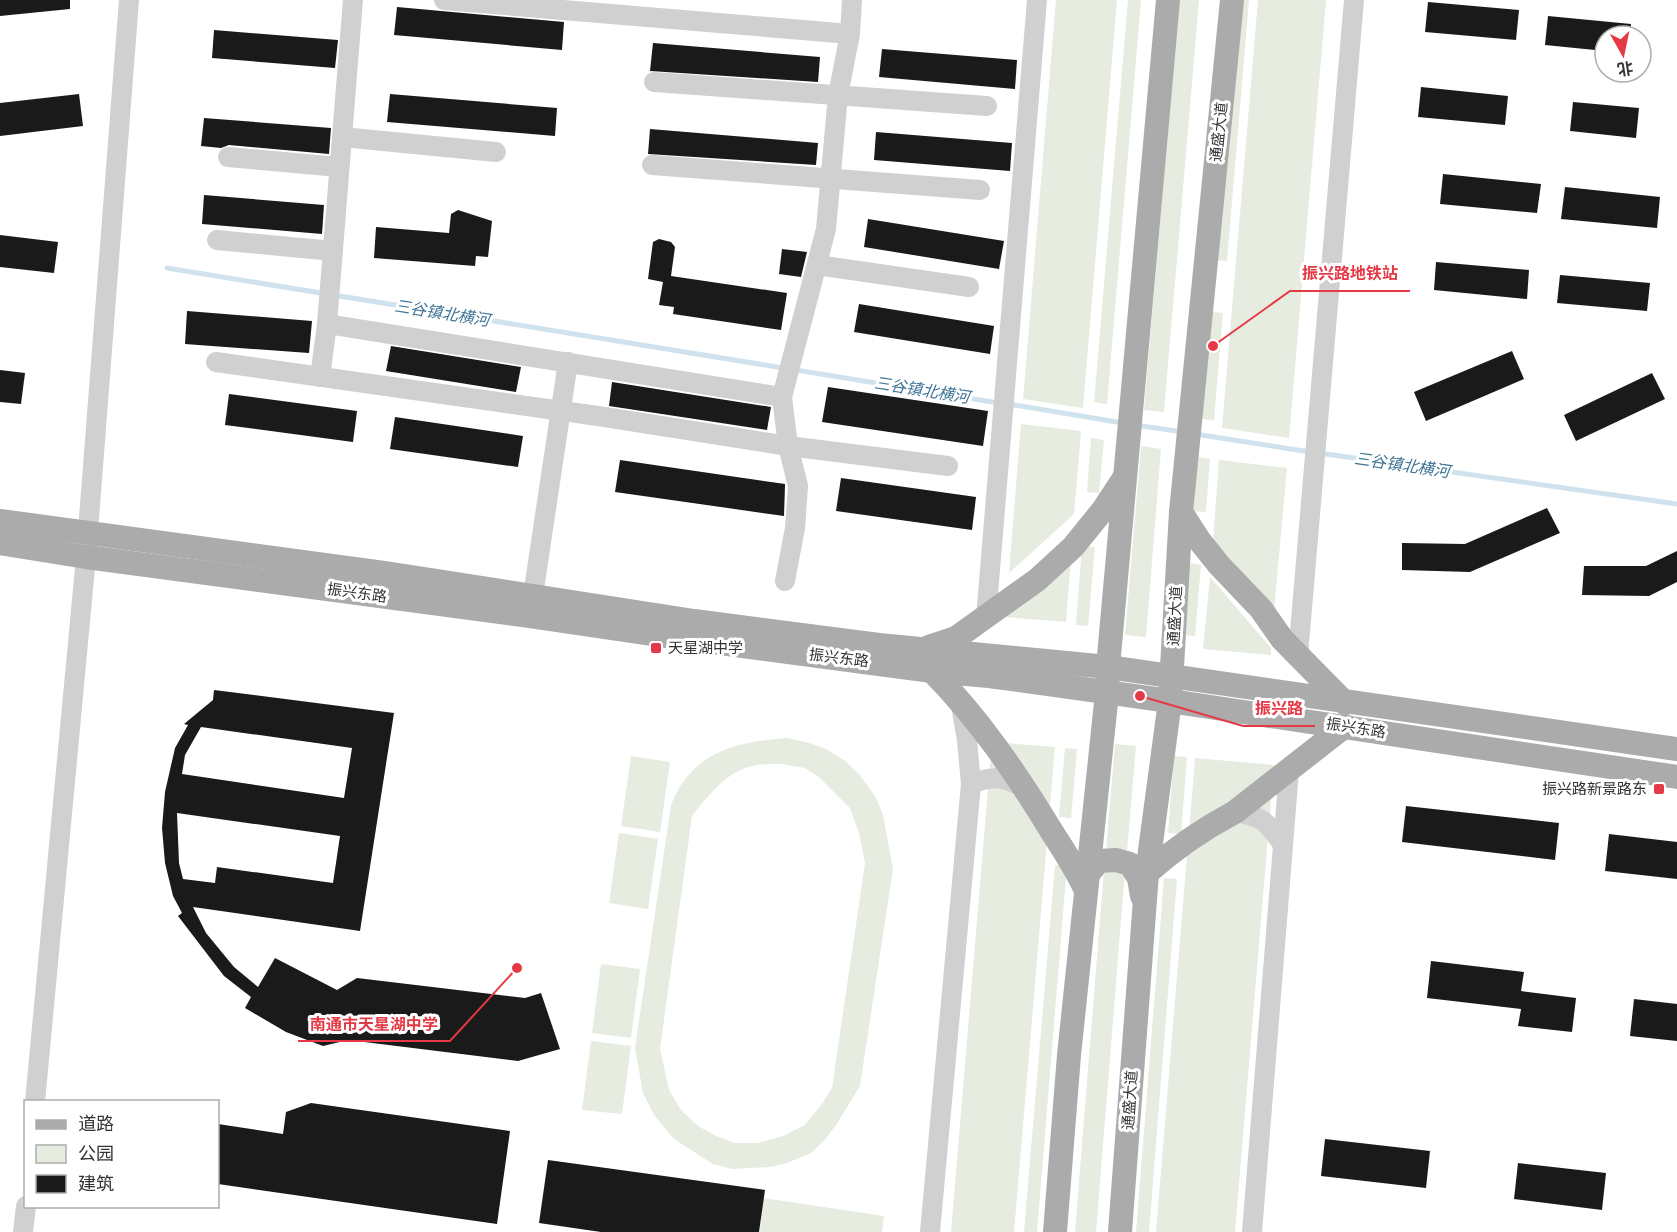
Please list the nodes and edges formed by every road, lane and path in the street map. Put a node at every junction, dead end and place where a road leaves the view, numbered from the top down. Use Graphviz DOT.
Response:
graph roads {
  1 [pos="129,0"];
  2 [pos="353,0"];
  3 [pos="444,0"];
  4 [pos="852,0"];
  5 [pos="1037,0"];
  6 [pos="1168,0"];
  7 [pos="1232,0"];
  8 [pos="1354,0"];
  9 [pos="850,34"];
  10 [pos="654,82"];
  11 [pos="838,94"];
  12 [pos="987,106"];
  13 [pos="342,137"];
  14 [pos="496,152"];
  15 [pos="228,157"];
  16 [pos="652,165"];
  17 [pos="339,167"];
  18 [pos="831,180"];
  19 [pos="981,190"];
  20 [pos="217,240"];
  21 [pos="333,251"];
  22 [pos="817,265"];
  23 [pos="969,287"];
  24 [pos="329,306"];
  25 [pos="216,362"];
  26 [pos="568,362"];
  27 [pos="320,377"];
  28 [pos="782,397"];
  29 [pos="560,412"];
  30 [pos="788,446"];
  31 [pos="948,466"];
  32 [pos="1125,477"];
  33 [pos="1181,512"];
  34 [pos="0,521"];
  35 [pos="0,543"];
  36 [pos="87,545"];
  37 [pos="785,581"];
  38 [pos="531,607"];
  39 [pos="986,618"];
  40 [pos="1298,655"];
  41 [pos="928,660"];
  42 [pos="1108,667"];
  43 [pos="1171,689"];
  44 [pos="1107,693"];
  45 [pos="960,700"];
  46 [pos="1345,714"];
  47 [pos="1677,749"];
  48 [pos="1289,771"];
  49 [pos="1677,777"];
  50 [pos="971,784"];
  51 [pos="1026,788"];
  52 [pos="1235,812"];
  53 [pos="1283,845"];
  54 [pos="1147,873"];
  55 [pos="1087,882"];
  56 [pos="1144,904"];
  57 [pos="35,1100"];
  58 [pos="26,1208"];
  59 [pos="23,1232"];
  60 [pos="930,1232"];
  61 [pos="1055,1232"];
  62 [pos="1120,1232"];
  63 [pos="1252,1232"];
  1 -- 36 [label="street"];
  2 -- 13 [label="street"];
  3 -- 9 [label="street"];
  4 -- 9 [label="street"];
  5 -- 39 [label="street"];
  6 -- 32 [label="main road"];
  7 -- 33 [label="main road, 通盛大道"];
  8 -- 40 [label="street"];
  9 -- 11 [label="street"];
  10 -- 11 [label="street"];
  11 -- 12 [label="street"];
  11 -- 18 [label="street"];
  13 -- 14 [label="street"];
  13 -- 17 [label="street"];
  15 -- 17 [label="street"];
  16 -- 18 [label="street"];
  17 -- 21 [label="street"];
  18 -- 19 [label="street"];
  18 -- 22 [label="street"];
  20 -- 21 [label="street"];
  21 -- 24 [label="street"];
  22 -- 23 [label="street"];
  22 -- 28 [label="street"];
  24 -- 26 [label="street"];
  24 -- 27 [label="street"];
  25 -- 27 [label="street"];
  26 -- 28 [label="street"];
  26 -- 29 [label="street"];
  27 -- 29 [label="street"];
  28 -- 30 [label="street"];
  29 -- 30 [label="street"];
  29 -- 38 [label="street"];
  30 -- 31 [label="street"];
  30 -- 37 [label="street"];
  32 -- 39 [label="main road"];
  32 -- 42 [label="main road"];
  33 -- 40 [label="main road"];
  33 -- 43 [label="main road, 通盛大道"];
  34 -- 36 [label="main road, 振兴东路"];
  35 -- 36 [label="main road, 振兴东路"];
  36 -- 38 [label="main road, 振兴东路"];
  36 -- 57 [label="street"];
  38 -- 41 [label="main road, 振兴东路"];
  39 -- 41 [label="main road"];
  40 -- 46 [label="main road"];
  41 -- 42 [label="main road, 振兴东路"];
  41 -- 44 [label="main road, 振兴东路"];
  41 -- 45 [label="main road"];
  42 -- 43 [label="main road, 振兴东路"];
  42 -- 44 [label="main road"];
  43 -- 44 [label="main road, 振兴东路"];
  43 -- 46 [label="main road, 振兴东路"];
  43 -- 54 [label="main road, 通盛大道"];
  44 -- 55 [label="main road"];
  45 -- 50 [label="street"];
  45 -- 51 [label="main road"];
  46 -- 47 [label="main road, 振兴东路"];
  46 -- 48 [label="main road"];
  46 -- 49 [label="main road, 振兴东路"];
  48 -- 52 [label="main road"];
  48 -- 53 [label="street"];
  50 -- 51 [label="street"];
  50 -- 60 [label="street"];
  51 -- 55 [label="main road"];
  52 -- 53 [label="street"];
  52 -- 54 [label="main road"];
  53 -- 63 [label="street"];
  54 -- 56 [label="main road, 通盛大道"];
  55 -- 56 [label="main road"];
  55 -- 61 [label="main road"];
  56 -- 62 [label="main road, 通盛大道"];
  58 -- 59 [label="street"];
}
